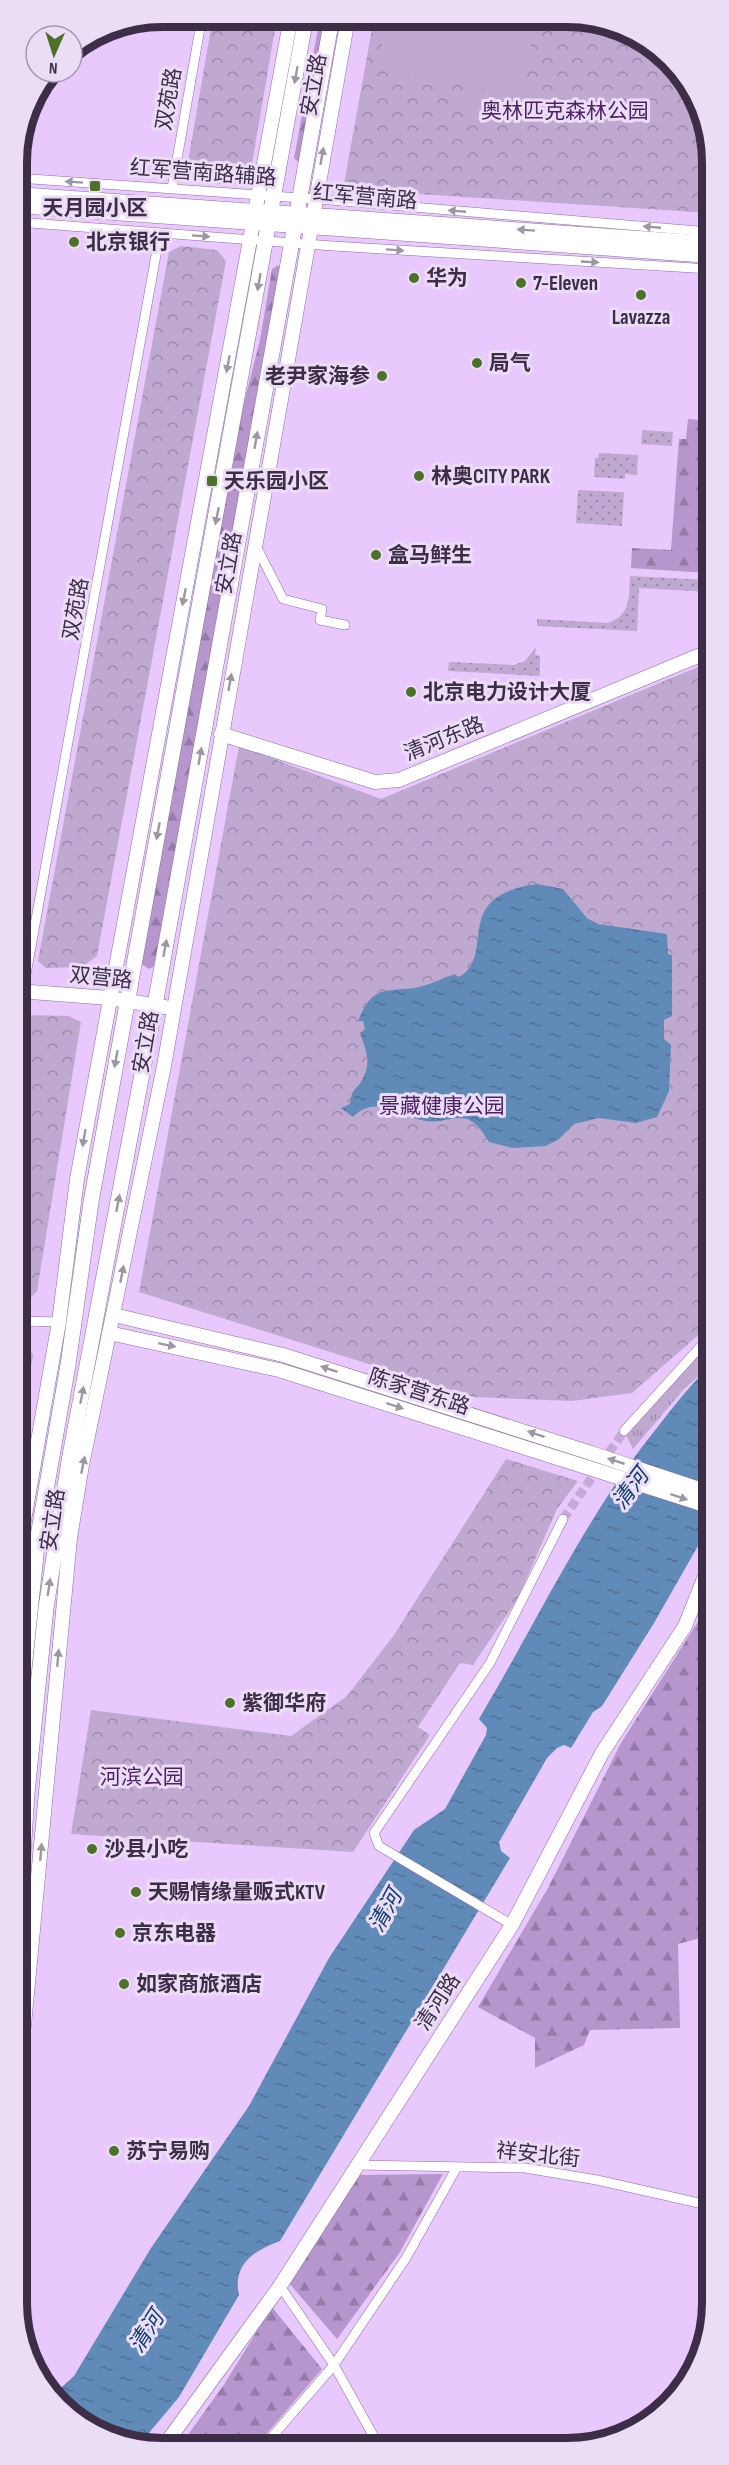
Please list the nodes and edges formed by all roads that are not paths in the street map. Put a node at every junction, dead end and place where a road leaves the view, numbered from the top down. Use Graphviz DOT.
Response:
graph roads {
  1 [pos="200,27"];
  2 [pos="290,27"];
  3 [pos="304,27"];
  4 [pos="331,27"];
  5 [pos="346,27"];
  6 [pos="27,179"];
  7 [pos="172,188"];
  8 [pos="27,195"];
  9 [pos="315,199"];
  10 [pos="27,206"];
  11 [pos="264,210"];
  12 [pos="302,216"];
  13 [pos="27,223"];
  14 [pos="702,231"];
  15 [pos="160,233"];
  16 [pos="457,239"];
  17 [pos="251,240"];
  18 [pos="267,241"];
  19 [pos="491,241"];
  20 [pos="702,242"];
  21 [pos="298,244"];
  22 [pos="702,255"];
  23 [pos="702,269"];
  24 [pos="254,542"];
  25 [pos="345,625"];
  26 [pos="702,654"];
  27 [pos="221,734"];
  28 [pos="27,953"];
  29 [pos="27,992"];
  30 [pos="110,998"];
  31 [pos="126,1001"];
  32 [pos="155,1005"];
  33 [pos="176,1009"];
  34 [pos="114,1315"];
  35 [pos="27,1321"];
  36 [pos="59,1322"];
  37 [pos="109,1333"];
  38 [pos="702,1345"];
  39 [pos="624,1431"];
  40 [pos="702,1490"];
  41 [pos="27,1503"];
  42 [pos="702,1504"];
  43 [pos="563,1519"];
  44 [pos="702,1583"];
  45 [pos="27,1641"];
  46 [pos="27,1793"];
  47 [pos="512,1925"];
  48 [pos="27,1993"];
  49 [pos="357,2165"];
  50 [pos="457,2167"];
  51 [pos="702,2204"];
  52 [pos="280,2286"];
  53 [pos="334,2365"];
  54 [pos="170,2438"];
  55 [pos="271,2438"];
  56 [pos="375,2438"];
  1 -- 7 [label="street, 双苑路"];
  2 -- 11 [label="street, 安立路"];
  3 -- 11 [label="main road, 安立路, one-way"];
  4 -- 12 [label="main road, 安立路"];
  9 -- 5 [label="street, 安立路, one-way"];
  7 -- 6 [label="street, 红军营南路辅路, one-way"];
  7 -- 11 [label="street, 红军营南路辅路"];
  8 -- 11 [label="street, 红军营南路"];
  9 -- 12 [label="street, 安立路"];
  14 -- 9 [label="street, one-way"];
  10 -- 11 [label="street, 红军营南路"];
  11 -- 12 [label="street, 红军营南路"];
  11 -- 12 [label="street, 红军营南路辅路"];
  11 -- 17 [label="street, 安立路"];
  11 -- 18 [label="main road, 安立路"];
  12 -- 19 [label="street, 红军营南路"];
  20 -- 12 [label="street, 红军营南路, one-way"];
  12 -- 21 [label="main road, 安立路"];
  13 -- 15 [label="street"];
  15 -- 17 [label="street, one-way"];
  15 -- 28 [label="street, 双苑路"];
  16 -- 19 [label="street, 红军营南路"];
  17 -- 18 [label="street"];
  17 -- 30 [label="street, 安立路, one-way"];
  18 -- 21 [label="street"];
  18 -- 31 [label="main road, 安立路, one-way"];
  19 -- 22 [label="street, 红军营南路"];
  21 -- 23 [label="street, one-way"];
  21 -- 24 [label="street, 安立路"];
  32 -- 21 [label="main road, 安立路, one-way"];
  24 -- 25 [label="street"];
  27 -- 24 [label="street, 安立路, one-way"];
  26 -- 27 [label="street, 清河东路"];
  27 -- 33 [label="street, 安立路"];
  29 -- 30 [label="street, 双营路"];
  30 -- 31 [label="street, 双营路"];
  30 -- 36 [label="street, 安立路, one-way"];
  31 -- 32 [label="street, 双营路"];
  31 -- 45 [label="main road, 安立路, one-way"];
  32 -- 33 [label="street, 双营路"];
  46 -- 32 [label="main road, 安立路, one-way"];
  34 -- 33 [label="street, 安立路, one-way"];
  34 -- 37 [label="street, 安立路"];
  40 -- 34 [label="street, 陈家营东路, one-way, bridge"];
  35 -- 36 [label="street"];
  36 -- 41 [label="street, 安立路"];
  37 -- 42 [label="street, 陈家营东路, one-way, bridge"];
  48 -- 37 [label="street, 安立路, one-way"];
  38 -- 39 [label="street"];
  43 -- 47 [label="street"];
  44 -- 47 [label="street, 清河路"];
  47 -- 49 [label="street, 清河路"];
  49 -- 50 [label="street, 祥安北街"];
  49 -- 52 [label="street, 清河路"];
  50 -- 51 [label="street, 祥安北街"];
  50 -- 53 [label="street"];
  52 -- 53 [label="street"];
  52 -- 54 [label="street, 清河路"];
  53 -- 55 [label="street"];
  53 -- 56 [label="street"];
}
